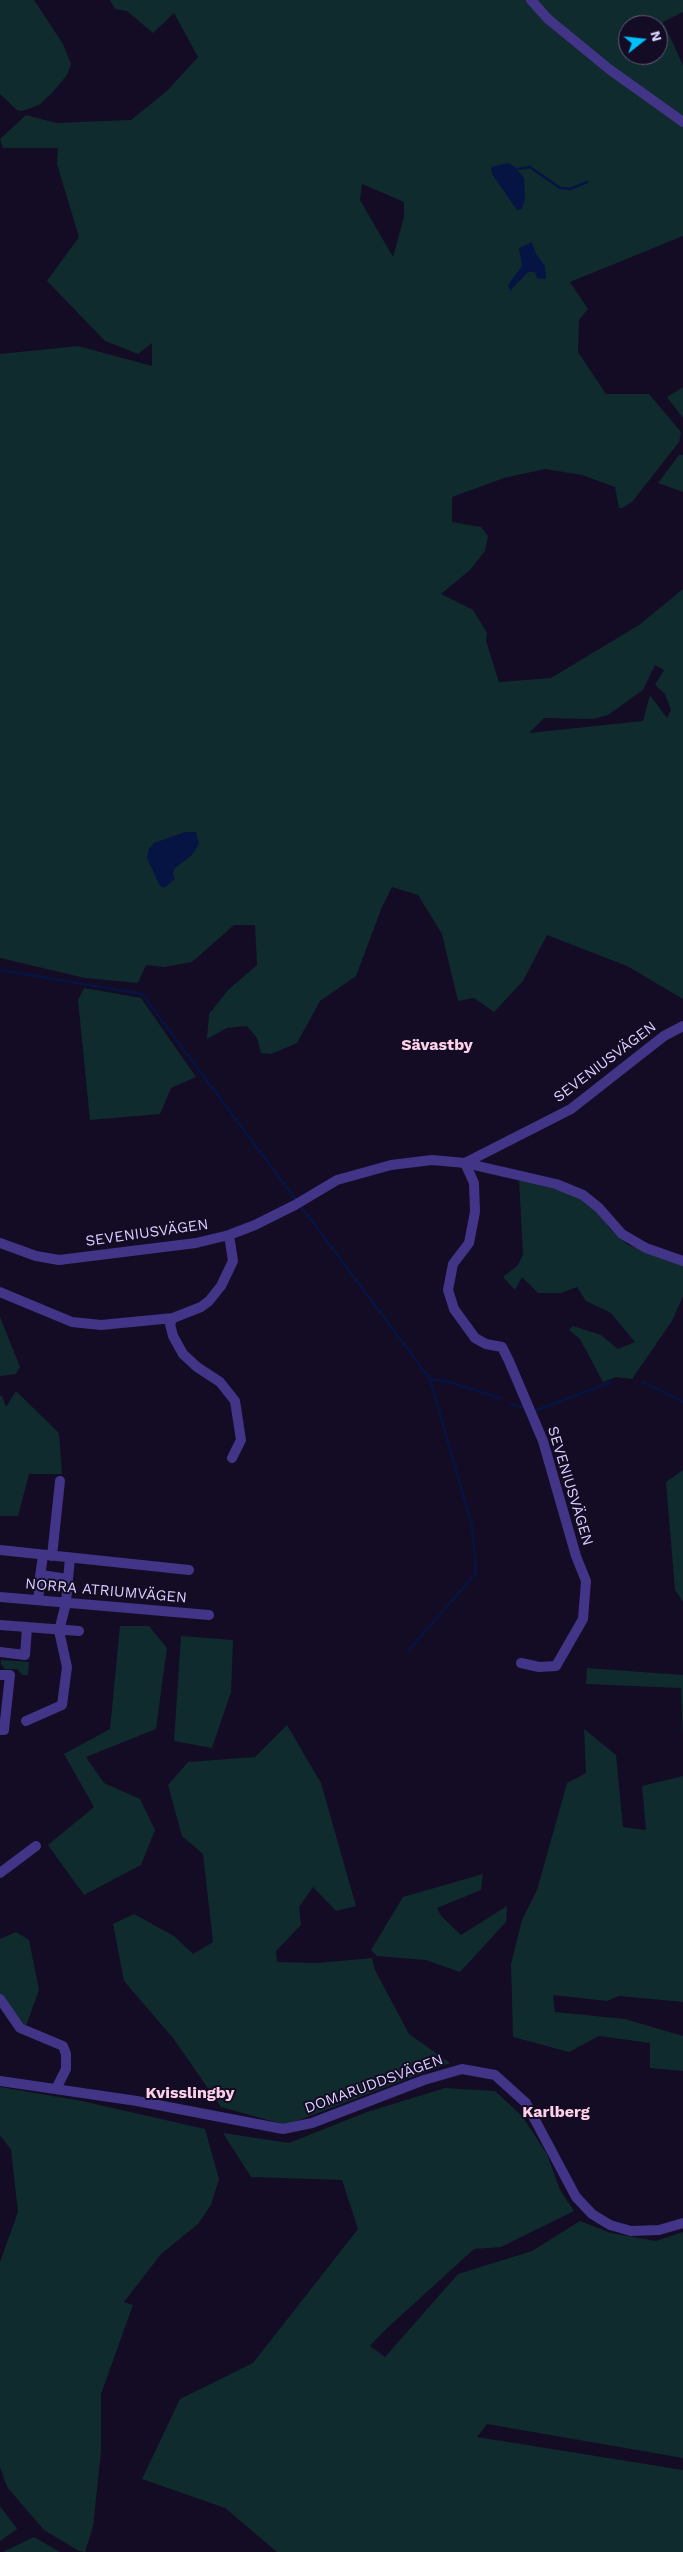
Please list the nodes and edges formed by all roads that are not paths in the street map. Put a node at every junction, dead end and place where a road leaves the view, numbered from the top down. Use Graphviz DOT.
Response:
graph roads {
  1 [pos="531,0"];
  2 [pos="683,122"];
  3 [pos="683,1026"];
  4 [pos="465,1163"];
  5 [pos="229,1235"];
  6 [pos="0,1243"];
  7 [pos="683,1261"];
  8 [pos="0,1292"];
  9 [pos="173,1318"];
  10 [pos="232,1458"];
  11 [pos="60,1481"];
  12 [pos="0,1550"];
  13 [pos="48,1555"];
  14 [pos="70,1558"];
  15 [pos="189,1570"];
  16 [pos="40,1577"];
  17 [pos="68,1578"];
  18 [pos="0,1597"];
  19 [pos="38,1600"];
  20 [pos="66,1603"];
  21 [pos="209,1615"];
  22 [pos="0,1625"];
  23 [pos="28,1628"];
  24 [pos="59,1631"];
  25 [pos="79,1631"];
  26 [pos="0,1652"];
  27 [pos="521,1663"];
  28 [pos="0,1675"];
  29 [pos="26,1721"];
  30 [pos="0,1730"];
  31 [pos="36,1846"];
  32 [pos="0,1873"];
  33 [pos="0,1999"];
  34 [pos="0,2081"];
  35 [pos="56,2089"];
  36 [pos="683,2223"];
  1 -- 2 [label="street"];
  3 -- 4 [label="street, SEVENIUSVÄGEN"];
  4 -- 5 [label="street, SEVENIUSVÄGEN"];
  4 -- 7 [label="street, SEVENIUSVÄGEN"];
  4 -- 27 [label="street, SEVENIUSVÄGEN"];
  5 -- 6 [label="street, SEVENIUSVÄGEN"];
  5 -- 9 [label="street"];
  8 -- 9 [label="street"];
  9 -- 10 [label="street"];
  11 -- 13 [label="street"];
  12 -- 13 [label="street"];
  13 -- 14 [label="street"];
  13 -- 16 [label="street"];
  14 -- 15 [label="street"];
  14 -- 17 [label="street"];
  16 -- 17 [label="street"];
  16 -- 19 [label="street"];
  17 -- 20 [label="street"];
  18 -- 19 [label="street, NORRA ATRIUMVÄGEN"];
  19 -- 20 [label="street, NORRA ATRIUMVÄGEN"];
  20 -- 21 [label="street, NORRA ATRIUMVÄGEN"];
  20 -- 24 [label="street"];
  22 -- 23 [label="street"];
  23 -- 24 [label="street"];
  23 -- 26 [label="street"];
  24 -- 25 [label="street"];
  24 -- 29 [label="street"];
  28 -- 30 [label="street"];
  31 -- 32 [label="street"];
  33 -- 35 [label="street"];
  34 -- 35 [label="street, DOMARUDDSVÄGEN"];
  35 -- 36 [label="street, DOMARUDDSVÄGEN"];
}
